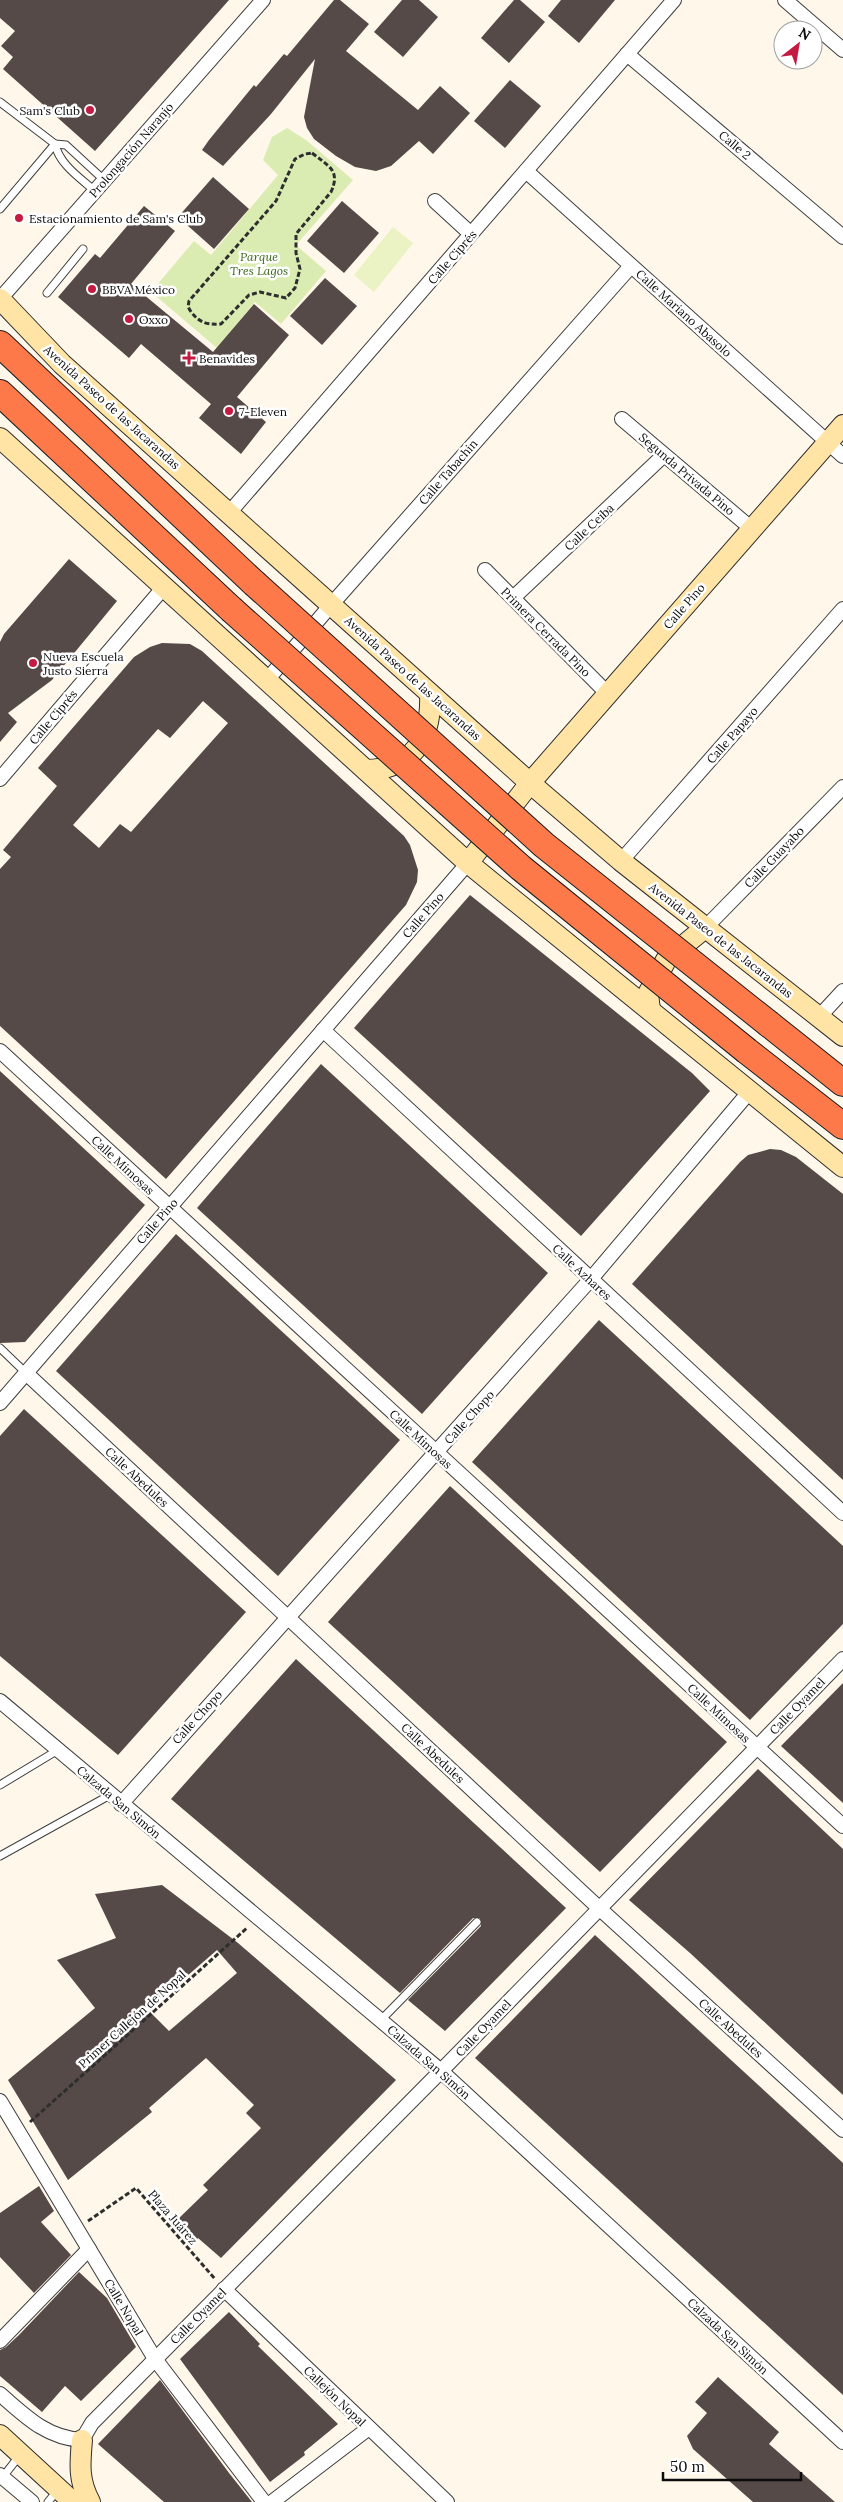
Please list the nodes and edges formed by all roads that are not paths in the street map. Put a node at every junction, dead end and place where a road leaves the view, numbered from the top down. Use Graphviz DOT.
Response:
graph roads {
  1 [pos="263,0"];
  2 [pos="674,0"];
  3 [pos="784,0"];
  4 [pos="843,50"];
  5 [pos="627,54"];
  6 [pos="0,102"];
  7 [pos="56,144"];
  8 [pos="526,171"];
  9 [pos="104,180"];
  10 [pos="95,191"];
  11 [pos="435,200"];
  12 [pos="0,209"];
  13 [pos="471,234"];
  14 [pos="843,237"];
  15 [pos="83,249"];
  16 [pos="631,266"];
  17 [pos="47,292"];
  18 [pos="0,299"];
  19 [pos="0,344"];
  20 [pos="0,393"];
  21 [pos="622,420"];
  22 [pos="843,425"];
  23 [pos="0,438"];
  24 [pos="828,442"];
  25 [pos="664,455"];
  26 [pos="843,456"];
  27 [pos="229,513"];
  28 [pos="752,529"];
  29 [pos="485,570"];
  30 [pos="164,587"];
  31 [pos="513,598"];
  32 [pos="331,605"];
  33 [pos="843,609"];
  34 [pos="267,680"];
  35 [pos="608,693"];
  36 [pos="430,694"];
  37 [pos="366,770"];
  38 [pos="0,779"];
  39 [pos="530,783"];
  40 [pos="843,787"];
  41 [pos="622,861"];
  42 [pos="468,862"];
  43 [pos="706,928"];
  44 [pos="843,990"];
  45 [pos="650,1010"];
  46 [pos="819,1017"];
  47 [pos="323,1030"];
  48 [pos="843,1036"];
  49 [pos="0,1051"];
  50 [pos="843,1083"];
  51 [pos="750,1091"];
  52 [pos="843,1126"];
  53 [pos="843,1167"];
  54 [pos="169,1207"];
  55 [pos="590,1280"];
  56 [pos="0,1348"];
  57 [pos="26,1373"];
  58 [pos="0,1403"];
  59 [pos="436,1453"];
  60 [pos="843,1513"];
  61 [pos="287,1616"];
  62 [pos="843,1659"];
  63 [pos="0,1701"];
  64 [pos="758,1747"];
  65 [pos="58,1750"];
  66 [pos="0,1785"];
  67 [pos="116,1799"];
  68 [pos="843,1826"];
  69 [pos="0,1856"];
  70 [pos="600,1909"];
  71 [pos="477,1922"];
  72 [pos="381,2020"];
  73 [pos="442,2071"];
  74 [pos="0,2101"];
  75 [pos="843,2130"];
  76 [pos="89,2250"];
  77 [pos="224,2289"];
  78 [pos="0,2341"];
  79 [pos="155,2359"];
  80 [pos="0,2394"];
  81 [pos="369,2428"];
  82 [pos="0,2435"];
  83 [pos="82,2440"];
  84 [pos="843,2442"];
  85 [pos="21,2454"];
  86 [pos="1,2477"];
  87 [pos="53,2495"];
  88 [pos="32,2502"];
  89 [pos="73,2502"];
  90 [pos="90,2502"];
  91 [pos="264,2502"];
  92 [pos="272,2502"];
  93 [pos="447,2502"];
  1 -- 9 [label="street, Prolongación Naranjo"];
  2 -- 5 [label="street, Calle Ciprés"];
  3 -- 4 [label="street"];
  5 -- 8 [label="street, Calle Ciprés"];
  5 -- 14 [label="street, Calle 2"];
  6 -- 7 [label="lane"];
  7 -- 9 [label="lane"];
  7 -- 10 [label="lane"];
  7 -- 12 [label="lane"];
  8 -- 13 [label="street, Calle Ciprés"];
  8 -- 16 [label="street, Calle Mariano Abasolo"];
  9 -- 10 [label="street, Prolongación Naranjo"];
  10 -- 18 [label="street, Prolongación Naranjo"];
  11 -- 13 [label="street"];
  13 -- 27 [label="street, Calle Ciprés"];
  15 -- 17 [label="lane"];
  16 -- 24 [label="street, Calle Mariano Abasolo"];
  16 -- 32 [label="street, Calle Tabachin"];
  18 -- 27 [label="main road, Avenida Paseo de las Jacarandas"];
  19 -- 50 [label="highway, bridge"];
  20 -- 52 [label="highway, bridge"];
  21 -- 25 [label="street, Segunda Privada Pino"];
  22 -- 24 [label="main road, Calle Pino"];
  23 -- 30 [label="main road"];
  24 -- 26 [label="street, Calle Mariano Abasolo"];
  24 -- 28 [label="main road, Calle Pino"];
  25 -- 28 [label="street, Segunda Privada Pino"];
  25 -- 31 [label="street, Calle Ceiba"];
  27 -- 32 [label="main road, Avenida Paseo de las Jacarandas"];
  28 -- 35 [label="main road, Calle Pino"];
  29 -- 31 [label="street, Primera Cerrada Pino"];
  30 -- 34 [label="main road"];
  30 -- 38 [label="street, Calle Ciprés"];
  31 -- 35 [label="street, Primera Cerrada Pino"];
  32 -- 34 [label="street, Calle Tabachin"];
  32 -- 36 [label="main road, Avenida Paseo de las Jacarandas"];
  33 -- 41 [label="street, Calle Papayo"];
  34 -- 37 [label="main road"];
  35 -- 39 [label="main road, Calle Pino"];
  36 -- 37 [label="main road"];
  36 -- 39 [label="main road, Avenida Paseo de las Jacarandas"];
  37 -- 42 [label="main road"];
  39 -- 41 [label="main road, Avenida Paseo de las Jacarandas"];
  39 -- 42 [label="main road, Calle Pino"];
  40 -- 43 [label="street, Calle Guayabo"];
  41 -- 43 [label="main road, Avenida Paseo de las Jacarandas"];
  42 -- 45 [label="main road"];
  42 -- 47 [label="street, Calle Pino"];
  43 -- 45 [label="main road"];
  43 -- 46 [label="main road, Avenida Paseo de las Jacarandas"];
  44 -- 46 [label="street"];
  45 -- 51 [label="main road"];
  46 -- 48 [label="main road, Avenida Paseo de las Jacarandas"];
  47 -- 54 [label="street, Calle Pino"];
  47 -- 55 [label="street, Calle Azhares"];
  49 -- 54 [label="street, Calle Mimosas"];
  51 -- 53 [label="main road"];
  51 -- 55 [label="street, Calle Chopo"];
  54 -- 57 [label="street, Calle Pino"];
  54 -- 59 [label="street, Calle Mimosas"];
  55 -- 59 [label="street, Calle Chopo"];
  55 -- 60 [label="street, Calle Azhares"];
  56 -- 57 [label="lane"];
  57 -- 58 [label="street, Calle Pino"];
  57 -- 61 [label="street, Calle Abedules"];
  59 -- 61 [label="street, Calle Chopo"];
  59 -- 64 [label="street, Calle Mimosas"];
  61 -- 67 [label="street, Calle Chopo"];
  61 -- 70 [label="street, Calle Abedules"];
  62 -- 64 [label="street, Calle Oyamel"];
  63 -- 65 [label="street, Calzada San Simón"];
  64 -- 68 [label="street, Calle Mimosas"];
  64 -- 70 [label="street, Calle Oyamel"];
  65 -- 66 [label="lane"];
  65 -- 67 [label="street, Calzada San Simón"];
  67 -- 69 [label="lane"];
  67 -- 72 [label="street, Calzada San Simón"];
  70 -- 73 [label="street, Calle Oyamel"];
  70 -- 75 [label="street, Calle Abedules"];
  71 -- 72 [label="lane"];
  72 -- 73 [label="street, Calzada San Simón"];
  73 -- 77 [label="street, Calle Oyamel"];
  73 -- 84 [label="street, Calzada San Simón"];
  74 -- 76 [label="street, Calle Nopal"];
  76 -- 78 [label="street"];
  76 -- 79 [label="street, Calle Nopal"];
  77 -- 79 [label="street, Calle Oyamel"];
  77 -- 81 [label="street, Callejón Nopal"];
  79 -- 83 [label="street, Calle Oyamel"];
  79 -- 91 [label="street, Calle Nopal"];
  80 -- 83 [label="street"];
  81 -- 92 [label="street"];
  81 -- 93 [label="street, Callejón Nopal"];
  82 -- 85 [label="main road"];
  83 -- 90 [label="main road"];
  85 -- 86 [label="lane"];
  85 -- 87 [label="main road"];
  86 -- 88 [label="street"];
  87 -- 89 [label="main road"];
}
